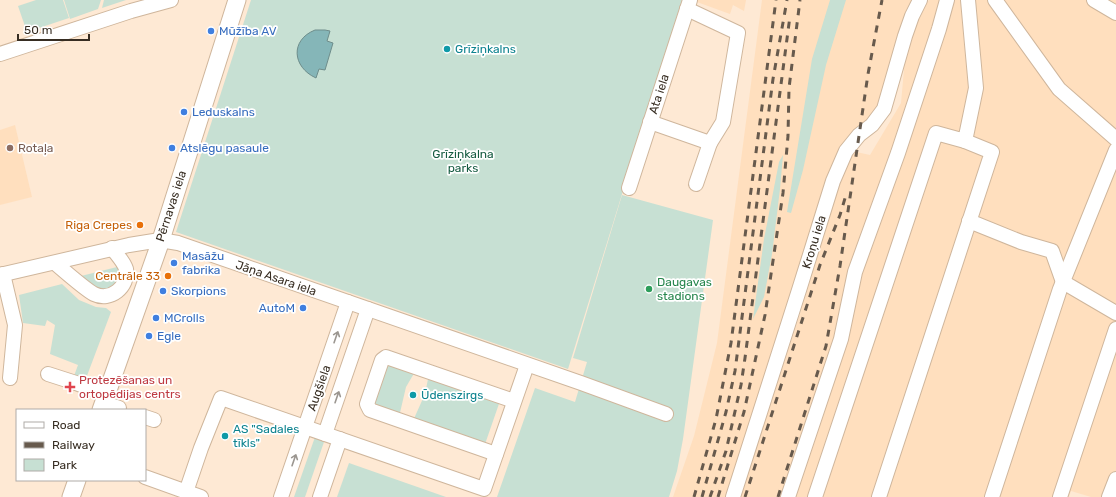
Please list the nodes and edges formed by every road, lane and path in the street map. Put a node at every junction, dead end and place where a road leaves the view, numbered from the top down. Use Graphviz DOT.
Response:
graph roads {
  1 [pos="171,0"];
  2 [pos="237,0"];
  3 [pos="920,0"];
  4 [pos="947,0"];
  5 [pos="968,0"];
  6 [pos="995,0"];
  7 [pos="1094,0"];
  8 [pos="155,3"];
  9 [pos="688,5"];
  10 [pos="1116,13"];
  11 [pos="0,54"];
  12 [pos="650,122"];
  13 [pos="1116,139"];
  14 [pos="965,141"];
  15 [pos="710,142"];
  16 [pos="1116,150"];
  17 [pos="696,184"];
  18 [pos="629,188"];
  19 [pos="969,221"];
  20 [pos="160,240"];
  21 [pos="112,248"];
  22 [pos="55,263"];
  23 [pos="2,274"];
  24 [pos="1063,282"];
  25 [pos="348,302"];
  26 [pos="368,309"];
  27 [pos="1116,314"];
  28 [pos="1116,329"];
  29 [pos="527,365"];
  30 [pos="48,374"];
  31 [pos="10,378"];
  32 [pos="514,401"];
  33 [pos="108,404"];
  34 [pos="666,414"];
  35 [pos="305,427"];
  36 [pos="325,434"];
  37 [pos="340,439"];
  38 [pos="496,454"];
  39 [pos="146,477"];
  40 [pos="1116,479"];
  41 [pos="77,481"];
  42 [pos="474,491"];
  43 [pos="186,492"];
  44 [pos="71,497"];
  45 [pos="201,497"];
  46 [pos="281,497"];
  47 [pos="320,497"];
  48 [pos="733,497"];
  49 [pos="788,497"];
  50 [pos="815,497"];
  51 [pos="879,497"];
  52 [pos="992,497"];
  53 [pos="1060,497"];
  54 [pos="1109,497"];
  1 -- 8 [label="street"];
  2 -- 20 [label="main road, Pērnavas iela"];
  3 -- 48 [label="street, Kroņu iela"];
  4 -- 49 [label="street"];
  5 -- 14 [label="street"];
  6 -- 13 [label="street"];
  7 -- 10 [label="street"];
  8 -- 11 [label="street"];
  9 -- 12 [label="street, Ata iela"];
  9 -- 15 [label="street"];
  12 -- 15 [label="street"];
  12 -- 18 [label="street, Ata iela"];
  14 -- 19 [label="street"];
  14 -- 50 [label="street"];
  15 -- 17 [label="street"];
  16 -- 24 [label="street"];
  19 -- 24 [label="street"];
  19 -- 51 [label="street"];
  20 -- 21 [label="street, Jāņa Asara iela"];
  20 -- 25 [label="street, Jāņa Asara iela"];
  20 -- 33 [label="main road, Pērnavas iela"];
  21 -- 22 [label="street, Jāņa Asara iela"];
  21 -- 22 [label="street"];
  22 -- 23 [label="street, Jāņa Asara iela"];
  23 -- 31 [label="street"];
  24 -- 27 [label="street"];
  24 -- 52 [label="street"];
  25 -- 26 [label="street, Jāņa Asara iela"];
  35 -- 25 [label="street, Augšiela, one-way"];
  26 -- 29 [label="street, Jāņa Asara iela"];
  36 -- 26 [label="street, one-way"];
  28 -- 53 [label="street"];
  29 -- 32 [label="street"];
  29 -- 34 [label="street, Jāņa Asara iela"];
  30 -- 33 [label="street"];
  32 -- 38 [label="street"];
  32 -- 38 [label="street"];
  35 -- 36 [label="street"];
  35 -- 43 [label="street"];
  46 -- 35 [label="street, Augšiela, one-way"];
  36 -- 37 [label="street"];
  37 -- 42 [label="street"];
  37 -- 47 [label="street"];
  38 -- 42 [label="street"];
  39 -- 43 [label="street"];
  40 -- 54 [label="street"];
  41 -- 44 [label="main road"];
  43 -- 45 [label="street"];
}
